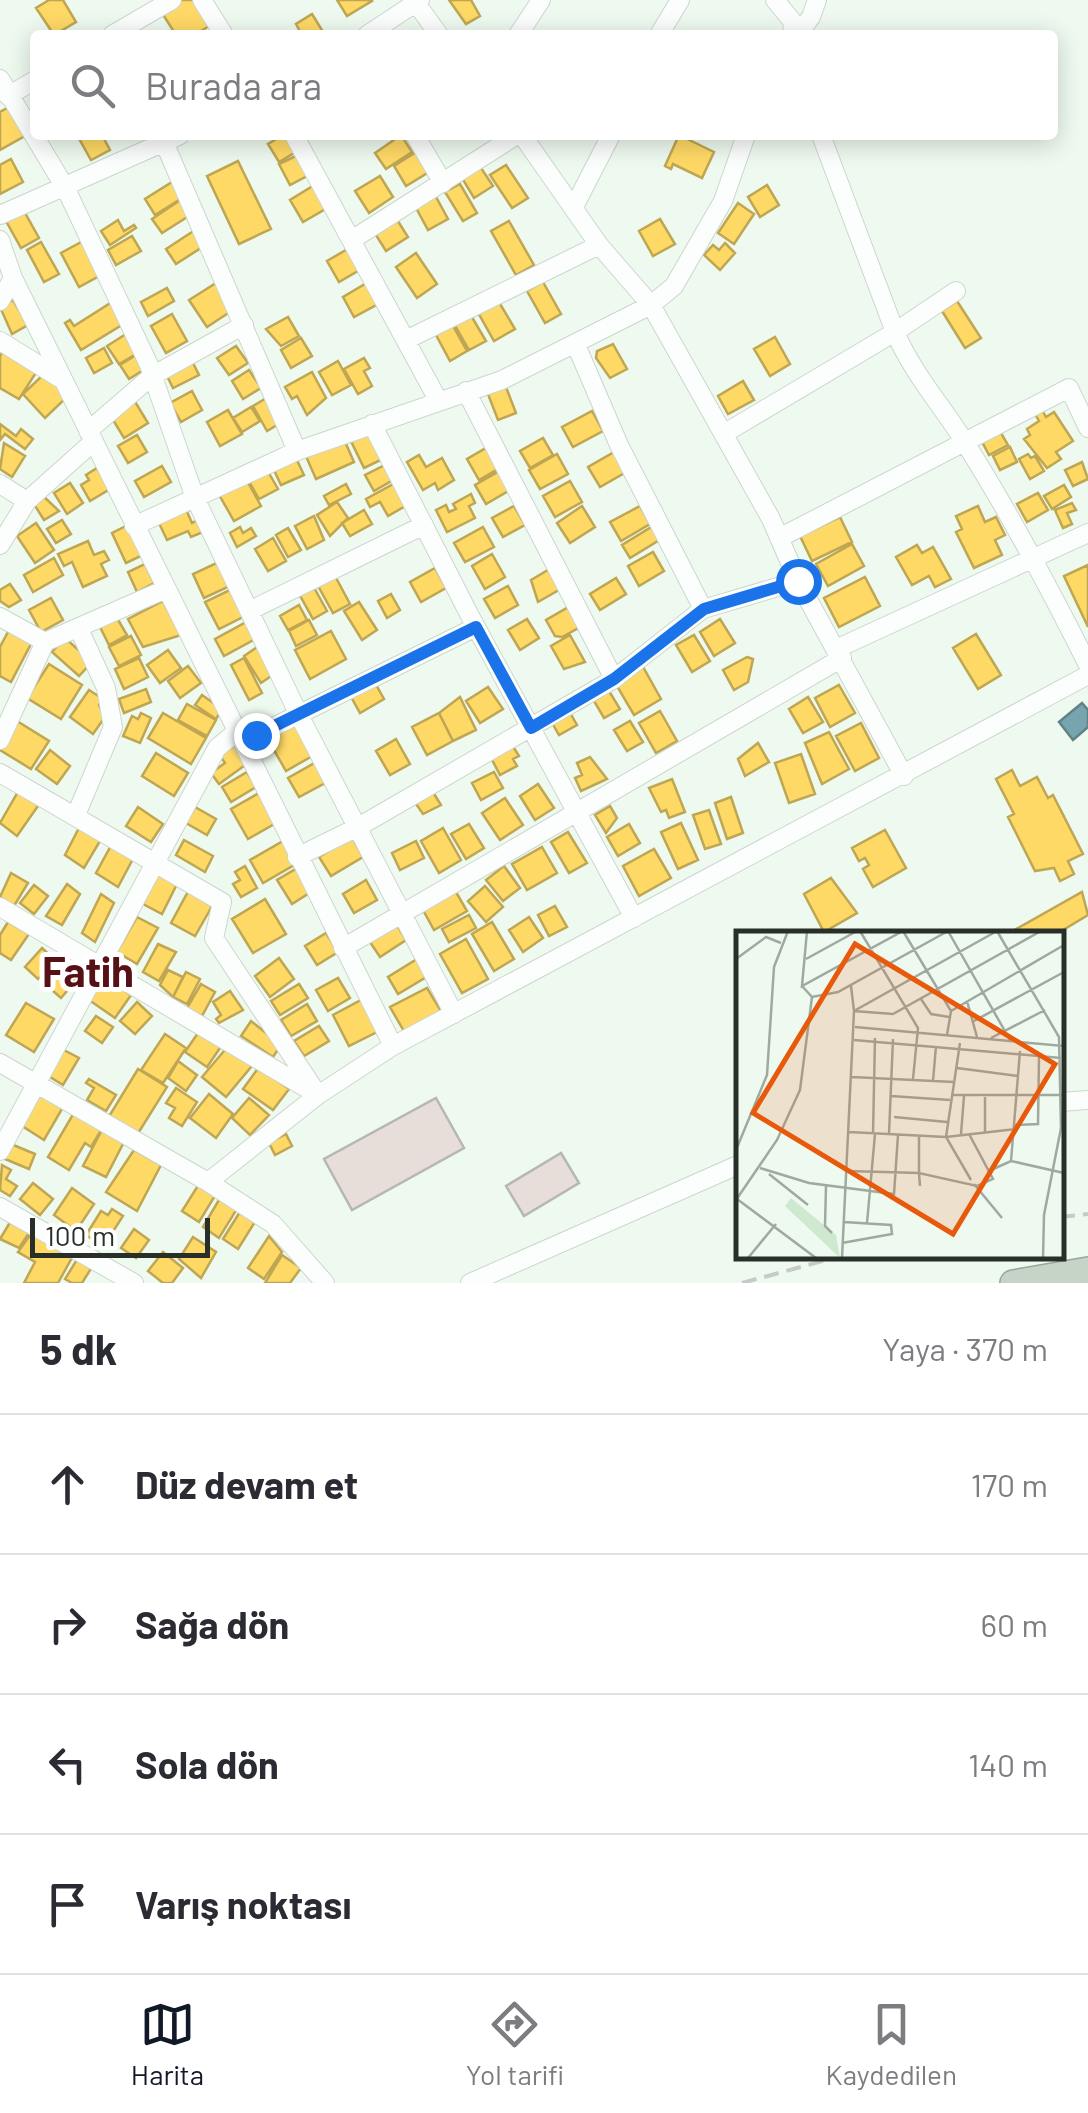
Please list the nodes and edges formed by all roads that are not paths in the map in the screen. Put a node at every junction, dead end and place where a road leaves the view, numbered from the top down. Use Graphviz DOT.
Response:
graph roads {
  1 [pos="172,0"];
  2 [pos="202,0"];
  3 [pos="541,0"];
  4 [pos="775,0"];
  5 [pos="817,0"];
  6 [pos="678,1"];
  7 [pos="407,4"];
  8 [pos="121,30"];
  9 [pos="221,30"];
  10 [pos="373,30"];
  11 [pos="433,30"];
  12 [pos="521,30"];
  13 [pos="663,30"];
  14 [pos="794,30"];
  15 [pos="799,30"];
  16 [pos="30,81"];
  17 [pos="4,88"];
  18 [pos="30,131"];
  19 [pos="36,140"];
  20 [pos="168,140"];
  21 [pos="173,140"];
  22 [pos="297,140"];
  23 [pos="418,140"];
  24 [pos="512,140"];
  25 [pos="524,140"];
  26 [pos="608,140"];
  27 [pos="744,140"];
  28 [pos="823,140"];
  29 [pos="443,183"];
  30 [pos="66,190"];
  31 [pos="575,205"];
  32 [pos="0,215"];
  33 [pos="353,239"];
  34 [pos="0,240"];
  35 [pos="599,244"];
  36 [pos="13,278"];
  37 [pos="956,291"];
  38 [pos="0,301"];
  39 [pos="651,305"];
  40 [pos="244,324"];
  41 [pos="895,332"];
  42 [pos="408,340"];
  43 [pos="0,341"];
  44 [pos="576,345"];
  45 [pos="152,376"];
  46 [pos="63,380"];
  47 [pos="466,391"];
  48 [pos="438,400"];
  49 [pos="372,424"];
  50 [pos="1088,428"];
  51 [pos="725,433"];
  52 [pos="91,437"];
  53 [pos="967,444"];
  54 [pos="296,451"];
  55 [pos="0,484"];
  56 [pos="195,498"];
  57 [pos="27,500"];
  58 [pos="134,526"];
  59 [pos="424,526"];
  60 [pos="1088,533"];
  61 [pos="780,538"];
  62 [pos="0,545"];
  63 [pos="1034,555"];
  64 [pos="798,581"];
  65 [pos="166,590"];
  66 [pos="704,609"];
  67 [pos="249,611"];
  68 [pos="0,617"];
  69 [pos="476,627"];
  70 [pos="79,628"];
  71 [pos="45,642"];
  72 [pos="839,653"];
  73 [pos="1088,665"];
  74 [pos="1088,675"];
  75 [pos="614,679"];
  76 [pos="299,715"];
  77 [pos="531,728"];
  78 [pos="236,733"];
  79 [pos="0,740"];
  80 [pos="0,773"];
  81 [pos="904,776"];
  82 [pos="578,812"];
  83 [pos="76,815"];
  84 [pos="360,826"];
  85 [pos="297,857"];
  86 [pos="158,864"];
  87 [pos="0,908"];
  88 [pos="404,914"];
  89 [pos="634,918"];
  90 [pos="343,948"];
  91 [pos="99,968"];
  92 [pos="454,1014"];
  93 [pos="393,1046"];
  94 [pos="0,1063"];
  95 [pos="34,1084"];
  96 [pos="318,1096"];
  97 [pos="1088,1100"];
  98 [pos="1063,1102"];
  99 [pos="0,1151"];
  100 [pos="736,1165"];
  101 [pos="208,1182"];
  102 [pos="0,1207"];
  103 [pos="1088,1270"];
  104 [pos="134,1283"];
  105 [pos="325,1283"];
  106 [pos="470,1283"];
  107 [pos="1014,1283"];
  1 -- 8 [label="street"];
  2 -- 9 [label="street"];
  3 -- 12 [label="street"];
  4 -- 14 [label="street"];
  5 -- 15 [label="street"];
  6 -- 13 [label="street"];
  7 -- 10 [label="street"];
  7 -- 11 [label="street"];
  16 -- 17 [label="street"];
  17 -- 18 [label="street"];
  19 -- 30 [label="street"];
  20 -- 30 [label="street"];
  21 -- 40 [label="street"];
  22 -- 33 [label="street"];
  23 -- 29 [label="street"];
  24 -- 29 [label="street"];
  25 -- 31 [label="street"];
  26 -- 31 [label="street"];
  27 -- 39 [label="street"];
  28 -- 41 [label="street"];
  29 -- 33 [label="street"];
  30 -- 32 [label="street"];
  30 -- 45 [label="street"];
  31 -- 35 [label="street"];
  33 -- 42 [label="street"];
  34 -- 36 [label="street"];
  35 -- 39 [label="street"];
  35 -- 42 [label="street"];
  36 -- 38 [label="street"];
  36 -- 46 [label="street"];
  37 -- 41 [label="street"];
  39 -- 44 [label="street"];
  39 -- 51 [label="street"];
  40 -- 45 [label="street"];
  40 -- 54 [label="street"];
  41 -- 51 [label="street"];
  41 -- 53 [label="street"];
  42 -- 48 [label="street"];
  43 -- 46 [label="street"];
  44 -- 47 [label="street"];
  44 -- 66 [label="street"];
  45 -- 52 [label="street"];
  45 -- 56 [label="street"];
  46 -- 52 [label="street"];
  47 -- 48 [label="street"];
  47 -- 75 [label="street"];
  48 -- 49 [label="street"];
  49 -- 54 [label="street"];
  49 -- 59 [label="street"];
  50 -- 53 [label="street"];
  51 -- 61 [label="street"];
  52 -- 57 [label="street"];
  52 -- 58 [label="street"];
  53 -- 61 [label="street"];
  53 -- 63 [label="street"];
  54 -- 56 [label="street"];
  55 -- 57 [label="street"];
  56 -- 58 [label="street"];
  56 -- 67 [label="street"];
  57 -- 62 [label="street"];
  58 -- 65 [label="street"];
  59 -- 67 [label="street"];
  59 -- 69 [label="street"];
  60 -- 63 [label="street"];
  61 -- 64 [label="street"];
  63 -- 72 [label="street"];
  63 -- 73 [label="street"];
  64 -- 66 [label="street"];
  64 -- 72 [label="street"];
  65 -- 70 [label="street"];
  65 -- 78 [label="street"];
  66 -- 75 [label="street"];
  67 -- 76 [label="street"];
  68 -- 71 [label="street"];
  69 -- 76 [label="street"];
  69 -- 77 [label="street"];
  70 -- 71 [label="street"];
  70 -- 83 [label="street"];
  71 -- 79 [label="street"];
  72 -- 81 [label="street"];
  72 -- 82 [label="street"];
  74 -- 81 [label="street"];
  75 -- 77 [label="street"];
  76 -- 78 [label="street"];
  76 -- 84 [label="street"];
  77 -- 82 [label="street"];
  77 -- 84 [label="street"];
  78 -- 85 [label="street"];
  78 -- 86 [label="street"];
  80 -- 83 [label="street"];
  81 -- 89 [label="street"];
  82 -- 88 [label="street"];
  82 -- 89 [label="street"];
  83 -- 86 [label="street"];
  84 -- 85 [label="street"];
  84 -- 88 [label="street"];
  85 -- 90 [label="street"];
  86 -- 91 [label="street"];
  86 -- 96 [label="street"];
  87 -- 91 [label="street"];
  88 -- 90 [label="street"];
  88 -- 92 [label="street"];
  89 -- 92 [label="street"];
  90 -- 93 [label="street"];
  91 -- 95 [label="street"];
  91 -- 96 [label="street"];
  92 -- 93 [label="street"];
  93 -- 96 [label="street"];
  94 -- 95 [label="street"];
  95 -- 99 [label="street"];
  95 -- 101 [label="street"];
  96 -- 101 [label="street"];
  97 -- 98 [label="street"];
  100 -- 106 [label="street"];
  101 -- 105 [label="street"];
  102 -- 104 [label="street"];
  103 -- 107 [label="highway"];
}
